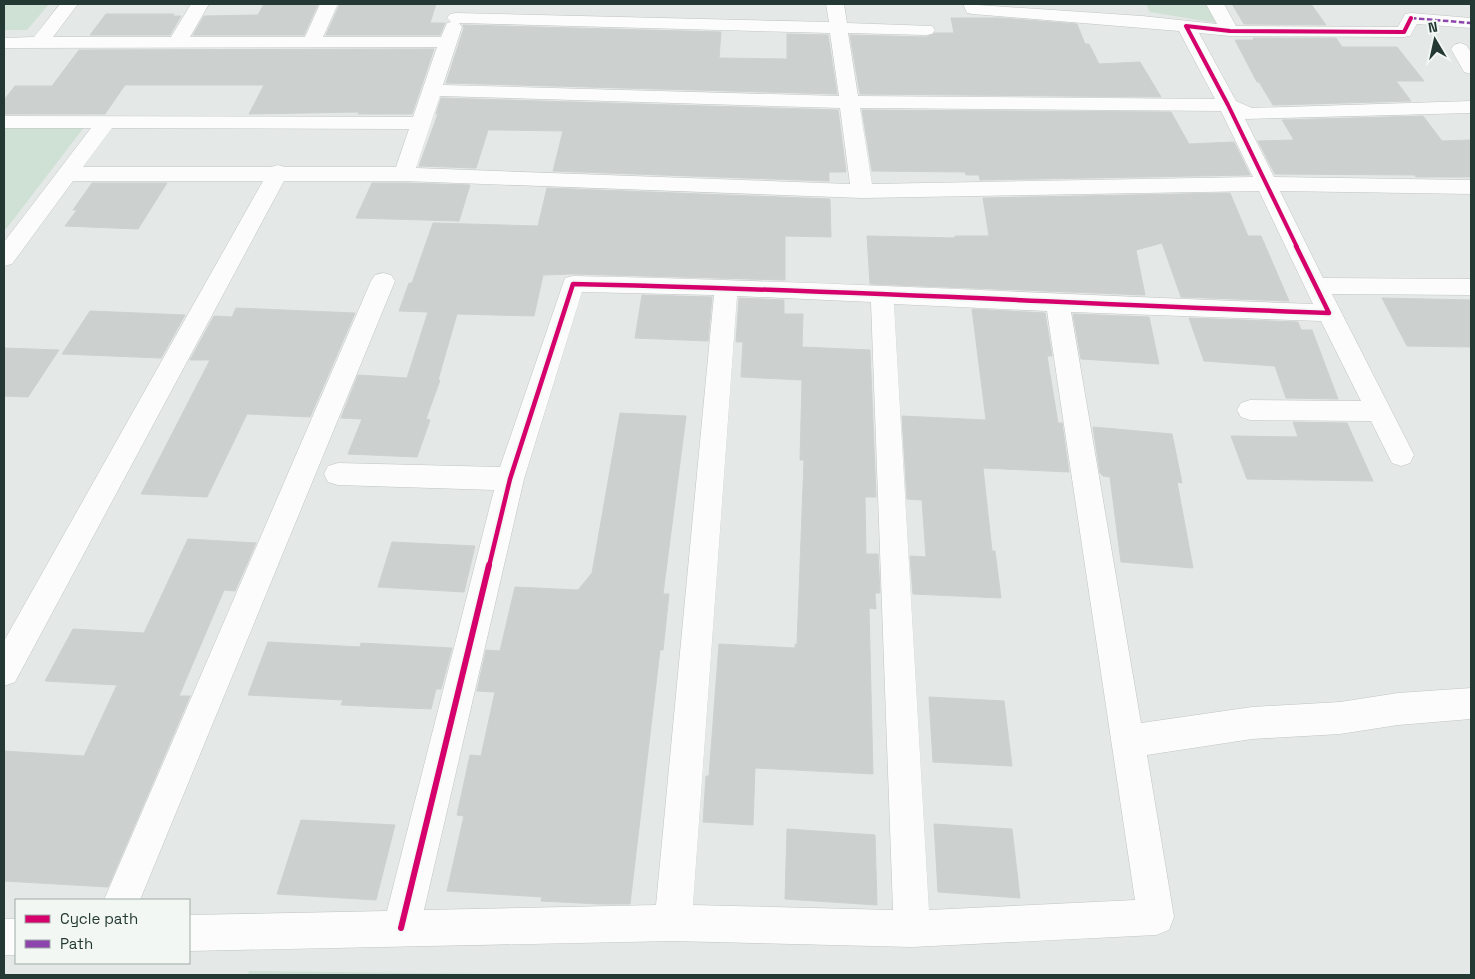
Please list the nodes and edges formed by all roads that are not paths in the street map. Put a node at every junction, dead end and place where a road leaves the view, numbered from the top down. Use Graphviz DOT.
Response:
graph roads {
  1 [pos="69,4"];
  2 [pos="200,4"];
  3 [pos="329,4"];
  4 [pos="835,4"];
  5 [pos="972,4"];
  6 [pos="1133,4"];
  7 [pos="1215,4"];
  8 [pos="458,11"];
  9 [pos="1407,11"];
  10 [pos="1142,21"];
  11 [pos="1471,23"];
  12 [pos="1186,26"];
  13 [pos="839,28"];
  14 [pos="926,30"];
  15 [pos="1230,31"];
  16 [pos="312,42"];
  17 [pos="448,42"];
  18 [pos="4,43"];
  19 [pos="39,43"];
  20 [pos="177,43"];
  21 [pos="1460,49"];
  22 [pos="1471,68"];
  23 [pos="432,90"];
  24 [pos="848,102"];
  25 [pos="1228,105"];
  26 [pos="1471,107"];
  27 [pos="4,122"];
  28 [pos="106,122"];
  29 [pos="421,123"];
  30 [pos="278,172"];
  31 [pos="68,174"];
  32 [pos="404,174"];
  33 [pos="1267,184"];
  34 [pos="1471,187"];
  35 [pos="862,191"];
  36 [pos="4,258"];
  37 [pos="383,282"];
  38 [pos="1315,286"];
  39 [pos="726,287"];
  40 [pos="1471,287"];
  41 [pos="882,293"];
  42 [pos="1058,303"];
  43 [pos="1328,312"];
  44 [pos="1250,410"];
  45 [pos="1379,411"];
  46 [pos="1401,455"];
  47 [pos="338,474"];
  48 [pos="510,479"];
  49 [pos="4,671"];
  50 [pos="1471,704"];
  51 [pos="1128,741"];
  52 [pos="122,899"];
  53 [pos="673,923"];
  54 [pos="401,928"];
  55 [pos="912,929"];
  56 [pos="190,933"];
  1 -- 19 [label="street"];
  2 -- 20 [label="street"];
  3 -- 16 [label="street"];
  4 -- 13 [label="street"];
  5 -- 10 [label="street"];
  6 -- 10 [label="street"];
  7 -- 15 [label="street"];
  8 -- 13 [label="street"];
  8 -- 17 [label="street"];
  9 -- 11 [label="street"];
  9 -- 15 [label="street"];
  10 -- 12 [label="street"];
  12 -- 15 [label="street"];
  12 -- 25 [label="street"];
  13 -- 14 [label="street"];
  13 -- 24 [label="street"];
  16 -- 17 [label="street"];
  16 -- 20 [label="street"];
  17 -- 23 [label="street"];
  18 -- 19 [label="street"];
  19 -- 20 [label="street"];
  21 -- 22 [label="street"];
  23 -- 24 [label="street"];
  23 -- 29 [label="street"];
  24 -- 25 [label="street"];
  24 -- 35 [label="street"];
  25 -- 26 [label="street"];
  25 -- 33 [label="street"];
  27 -- 28 [label="street"];
  28 -- 29 [label="street"];
  28 -- 31 [label="street"];
  29 -- 32 [label="street"];
  30 -- 31 [label="street"];
  30 -- 32 [label="street"];
  30 -- 49 [label="street"];
  31 -- 36 [label="street"];
  32 -- 35 [label="street"];
  33 -- 34 [label="street"];
  33 -- 35 [label="street"];
  33 -- 38 [label="street"];
  37 -- 52 [label="street"];
  38 -- 40 [label="street"];
  38 -- 43 [label="street"];
  39 -- 41 [label="street"];
  39 -- 48 [label="street"];
  39 -- 53 [label="street"];
  41 -- 42 [label="street"];
  41 -- 55 [label="street"];
  42 -- 43 [label="street"];
  42 -- 51 [label="street"];
  43 -- 45 [label="street"];
  44 -- 45 [label="street"];
  45 -- 46 [label="street"];
  47 -- 48 [label="street"];
  48 -- 54 [label="street"];
  50 -- 51 [label="street"];
  51 -- 55 [label="street"];
  53 -- 54 [label="street"];
  53 -- 55 [label="street"];
  54 -- 56 [label="street"];
}
